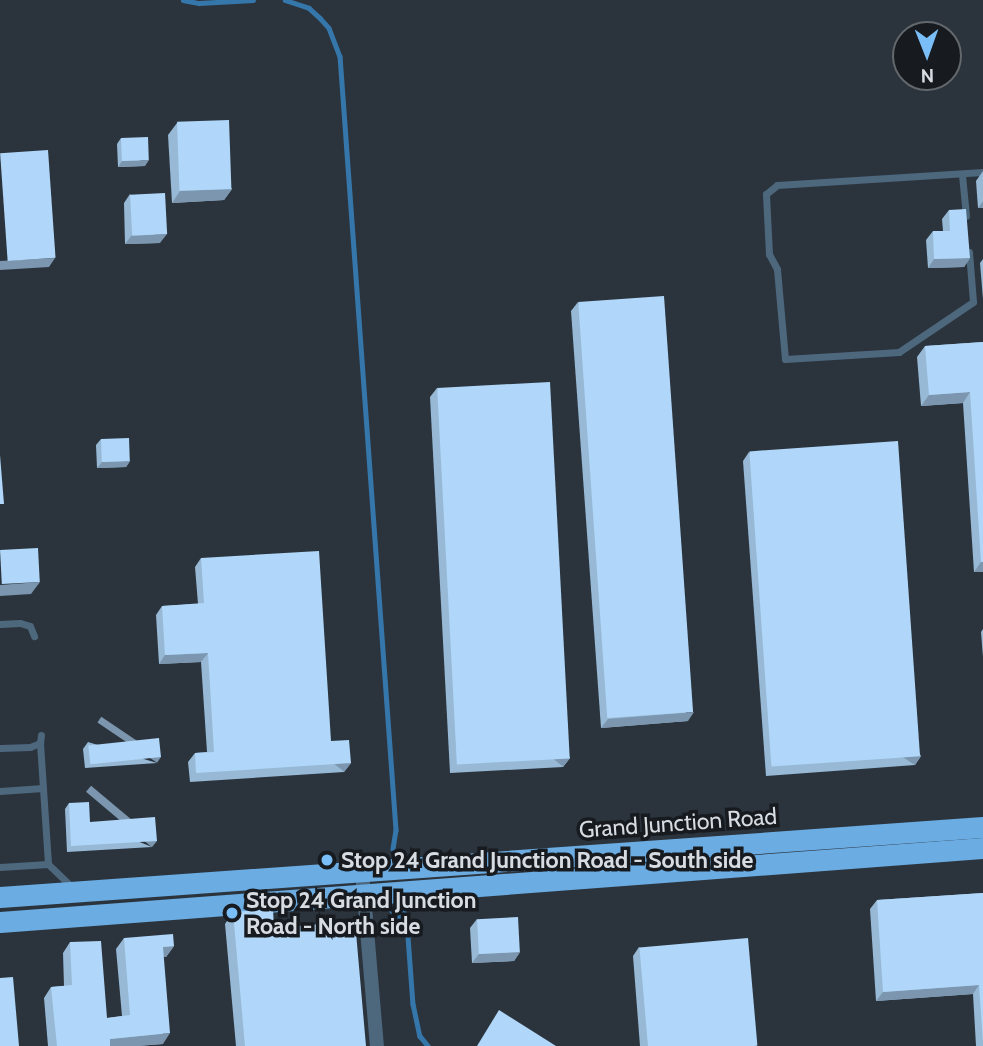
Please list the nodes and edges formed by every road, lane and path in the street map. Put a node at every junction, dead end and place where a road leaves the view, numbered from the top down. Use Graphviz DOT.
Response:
graph roads {
  1 [pos="983,173"];
  2 [pos="962,175"];
  3 [pos="967,226"];
  4 [pos="968,238"];
  5 [pos="0,624"];
  6 [pos="34,636"];
  7 [pos="0,748"];
  8 [pos="43,788"];
  9 [pos="0,791"];
  10 [pos="983,827"];
  11 [pos="983,848"];
  12 [pos="713,857"];
  13 [pos="0,859"];
  14 [pos="48,864"];
  15 [pos="0,867"];
  16 [pos="362,872"];
  17 [pos="76,892"];
  18 [pos="364,894"];
  19 [pos="0,897"];
  20 [pos="0,922"];
  21 [pos="377,1046"];
  1 -- 2 [label="lane"];
  2 -- 3 [label="lane"];
  2 -- 4 [label="lane"];
  5 -- 6 [label="lane"];
  7 -- 8 [label="lane"];
  8 -- 9 [label="lane"];
  8 -- 14 [label="lane"];
  10 -- 12 [label="highway, Grand Junction Road"];
  11 -- 12 [label="highway, Grand Junction Road"];
  12 -- 16 [label="highway, Grand Junction Road"];
  12 -- 18 [label="highway, Grand Junction Road"];
  13 -- 15 [label="lane"];
  14 -- 15 [label="lane"];
  14 -- 17 [label="lane"];
  16 -- 17 [label="highway, Grand Junction Road"];
  16 -- 18 [label="street"];
  17 -- 19 [label="highway, Grand Junction Road"];
  18 -- 20 [label="highway, Grand Junction Road"];
  18 -- 21 [label="street"];
}
